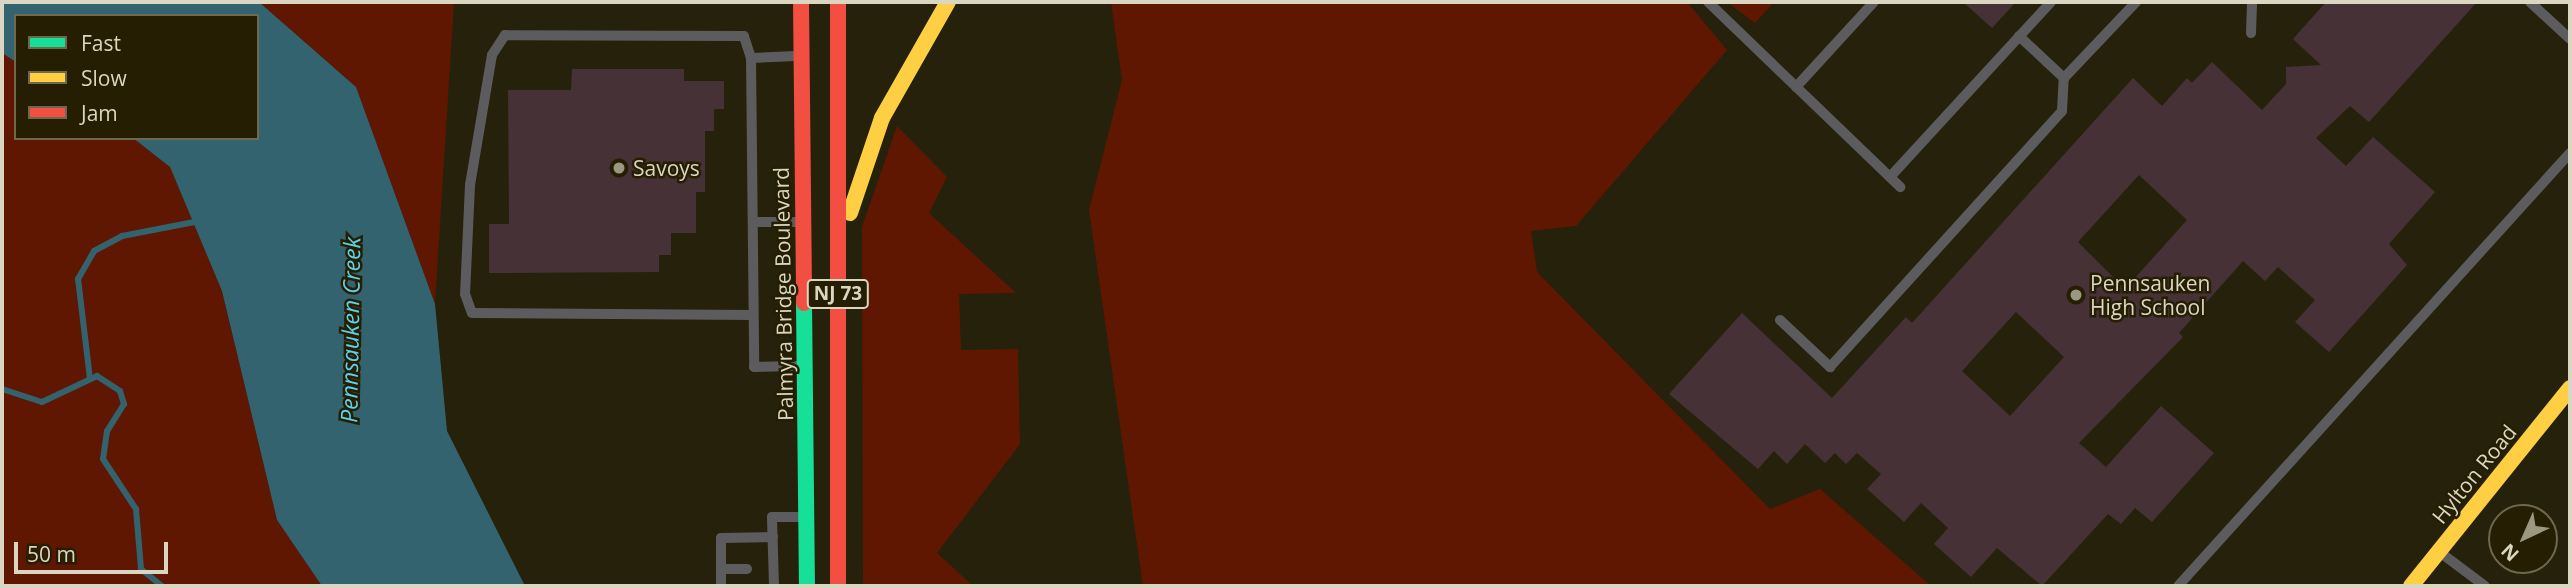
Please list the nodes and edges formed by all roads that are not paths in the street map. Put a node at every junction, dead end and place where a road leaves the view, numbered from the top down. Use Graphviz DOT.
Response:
graph roads {
  1 [pos="801,2"];
  2 [pos="838,2"];
  3 [pos="948,2"];
  4 [pos="1707,2"];
  5 [pos="1874,2"];
  6 [pos="2051,2"];
  7 [pos="2136,2"];
  8 [pos="2252,2"];
  9 [pos="2530,2"];
  10 [pos="2251,33"];
  11 [pos="2020,36"];
  12 [pos="2570,39"];
  13 [pos="801,56"];
  14 [pos="751,58"];
  15 [pos="2064,78"];
  16 [pos="1796,87"];
  17 [pos="2570,153"];
  18 [pos="1890,177"];
  19 [pos="1900,187"];
  20 [pos="752,222"];
  21 [pos="802,222"];
  22 [pos="838,255"];
  23 [pos="753,315"];
  24 [pos="1780,320"];
  25 [pos="805,365"];
  26 [pos="2570,388"];
  27 [pos="807,517"];
  28 [pos="773,537"];
  29 [pos="2439,551"];
  30 [pos="721,569"];
  31 [pos="747,569"];
  32 [pos="2418,584"];
  33 [pos="722,586"];
  34 [pos="774,586"];
  35 [pos="807,586"];
  36 [pos="838,586"];
  37 [pos="2178,586"];
  38 [pos="2485,586"];
  1 -- 13 [label="main road, Palmyra Bridge Boulevard / NJ 73"];
  2 -- 22 [label="main road, NJ 73"];
  3 -- 22 [label="main road"];
  4 -- 16 [label="lane"];
  5 -- 16 [label="lane"];
  6 -- 11 [label="lane"];
  7 -- 15 [label="lane"];
  8 -- 10 [label="lane"];
  9 -- 12 [label="lane"];
  11 -- 15 [label="lane"];
  11 -- 18 [label="lane"];
  13 -- 14 [label="lane"];
  13 -- 21 [label="main road, Palmyra Bridge Boulevard / NJ 73"];
  14 -- 20 [label="lane"];
  14 -- 23 [label="lane"];
  15 -- 24 [label="lane"];
  16 -- 18 [label="lane"];
  17 -- 37 [label="lane"];
  18 -- 19 [label="lane"];
  20 -- 21 [label="lane"];
  20 -- 23 [label="lane"];
  21 -- 25 [label="main road, Palmyra Bridge Boulevard / NJ 73"];
  22 -- 36 [label="main road, NJ 73"];
  23 -- 25 [label="lane"];
  25 -- 27 [label="main road, Palmyra Bridge Boulevard / NJ 73"];
  26 -- 29 [label="main road, Hylton Road"];
  27 -- 28 [label="lane"];
  27 -- 35 [label="main road, Palmyra Bridge Boulevard / NJ 73"];
  28 -- 30 [label="lane"];
  28 -- 34 [label="lane"];
  29 -- 32 [label="main road, Hylton Road"];
  29 -- 38 [label="lane"];
  30 -- 31 [label="lane"];
  30 -- 33 [label="lane"];
}
